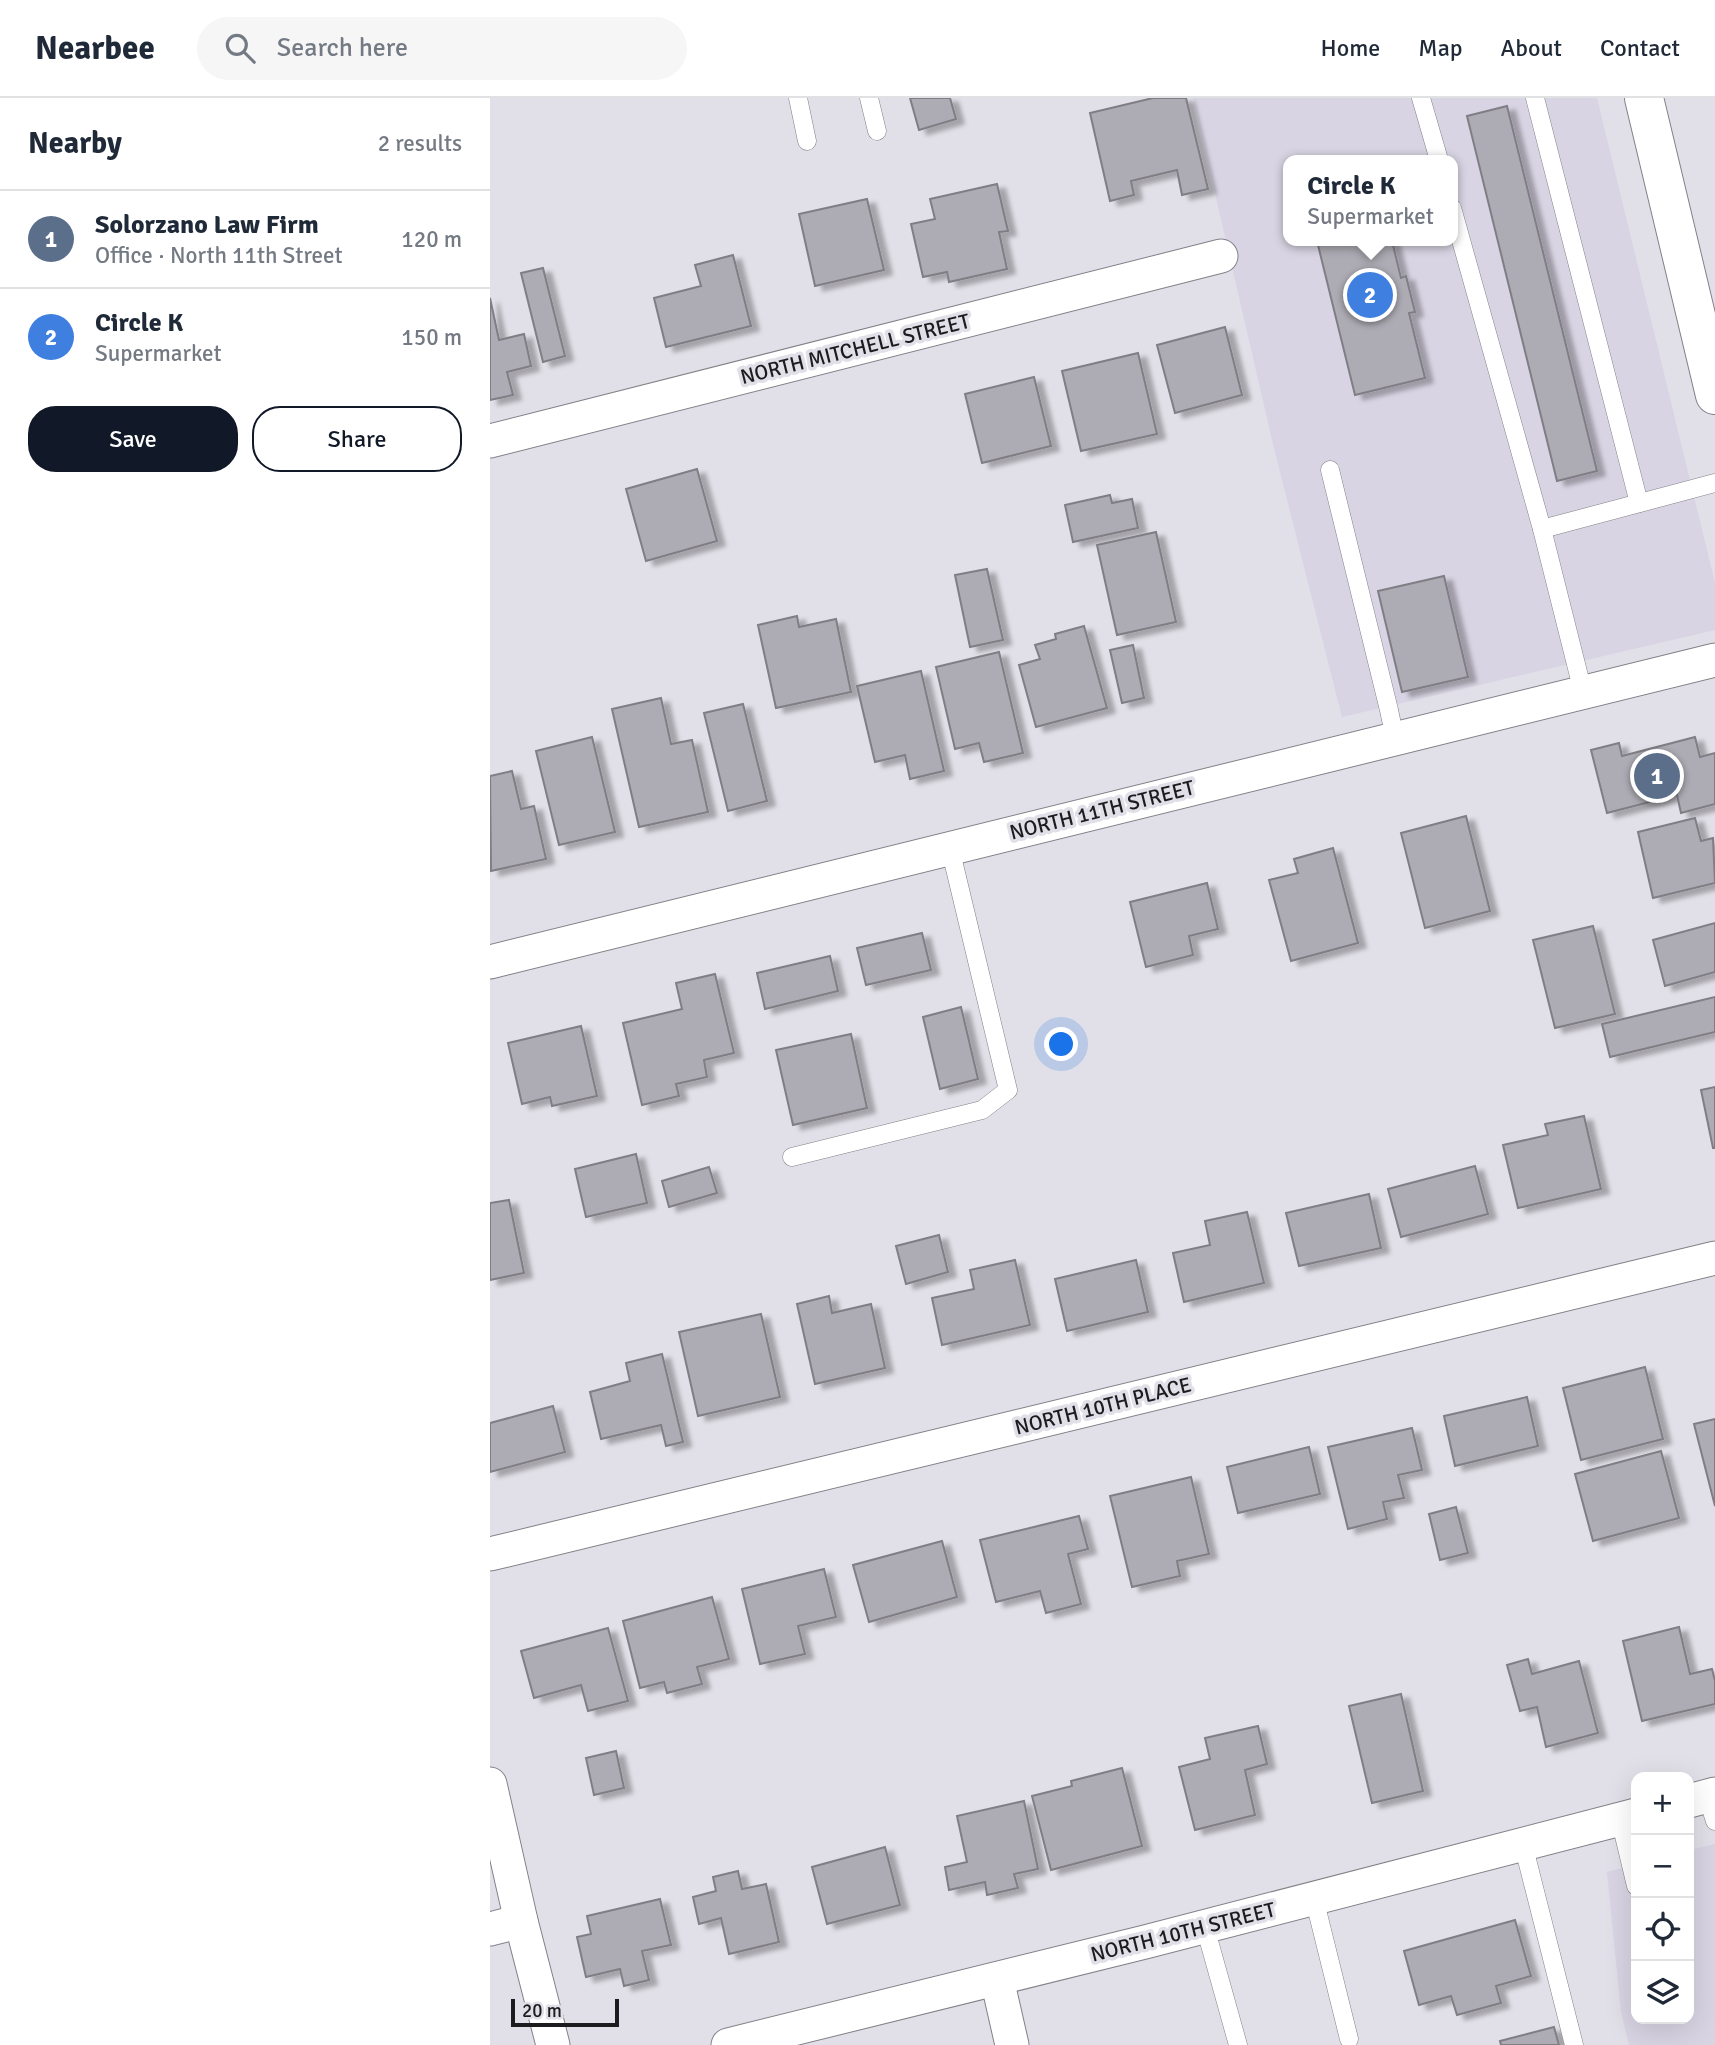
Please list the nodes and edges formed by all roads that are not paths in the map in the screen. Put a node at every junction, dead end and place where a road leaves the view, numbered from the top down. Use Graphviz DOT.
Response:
graph roads {
  1 [pos="798,98"];
  2 [pos="869,98"];
  3 [pos="1421,98"];
  4 [pos="1535,98"];
  5 [pos="1644,98"];
  6 [pos="877,131"];
  7 [pos="807,141"];
  8 [pos="1438,155"];
  9 [pos="1458,229"];
  10 [pos="1220,256"];
  11 [pos="1714,383"];
  12 [pos="490,441"];
  13 [pos="1330,470"];
  14 [pos="1715,482"];
  15 [pos="1639,503"];
  16 [pos="1542,529"];
  17 [pos="1715,660"];
  18 [pos="1583,692"];
  19 [pos="1395,739"];
  20 [pos="950,848"];
  21 [pos="490,961"];
  22 [pos="792,1157"];
  23 [pos="1715,1258"];
  24 [pos="490,1554"];
  25 [pos="490,1784"];
  26 [pos="1628,1817"];
  27 [pos="1631,1843"];
  28 [pos="1523,1844"];
  29 [pos="1314,1898"];
  30 [pos="506,1925"];
  31 [pos="1205,1927"];
  32 [pos="997,1979"];
  33 [pos="1349,2039"];
  34 [pos="553,2045"];
  35 [pos="728,2045"];
  36 [pos="1012,2045"];
  37 [pos="1238,2045"];
  38 [pos="1574,2045"];
  1 -- 7 [label="lane"];
  2 -- 6 [label="lane"];
  3 -- 8 [label="lane"];
  4 -- 15 [label="lane"];
  5 -- 11 [label="main road"];
  9 -- 16 [label="lane"];
  10 -- 12 [label="street, NORTH MITCHELL STREET"];
  13 -- 19 [label="lane"];
  14 -- 15 [label="lane"];
  15 -- 16 [label="lane"];
  16 -- 18 [label="lane"];
  17 -- 18 [label="street, NORTH 11TH STREET"];
  18 -- 19 [label="street, NORTH 11TH STREET"];
  19 -- 20 [label="street, NORTH 11TH STREET"];
  20 -- 21 [label="street, NORTH 11TH STREET"];
  20 -- 22 [label="lane"];
  23 -- 24 [label="street, NORTH 10TH PLACE"];
  25 -- 30 [label="street"];
  26 -- 27 [label="lane"];
  26 -- 28 [label="street, NORTH 10TH STREET"];
  28 -- 29 [label="street, NORTH 10TH STREET"];
  28 -- 38 [label="lane"];
  29 -- 31 [label="street, NORTH 10TH STREET"];
  29 -- 33 [label="lane"];
  30 -- 34 [label="street"];
  31 -- 32 [label="street, NORTH 10TH STREET"];
  31 -- 37 [label="lane"];
  32 -- 35 [label="street, NORTH 10TH STREET"];
  32 -- 36 [label="street"];
}
